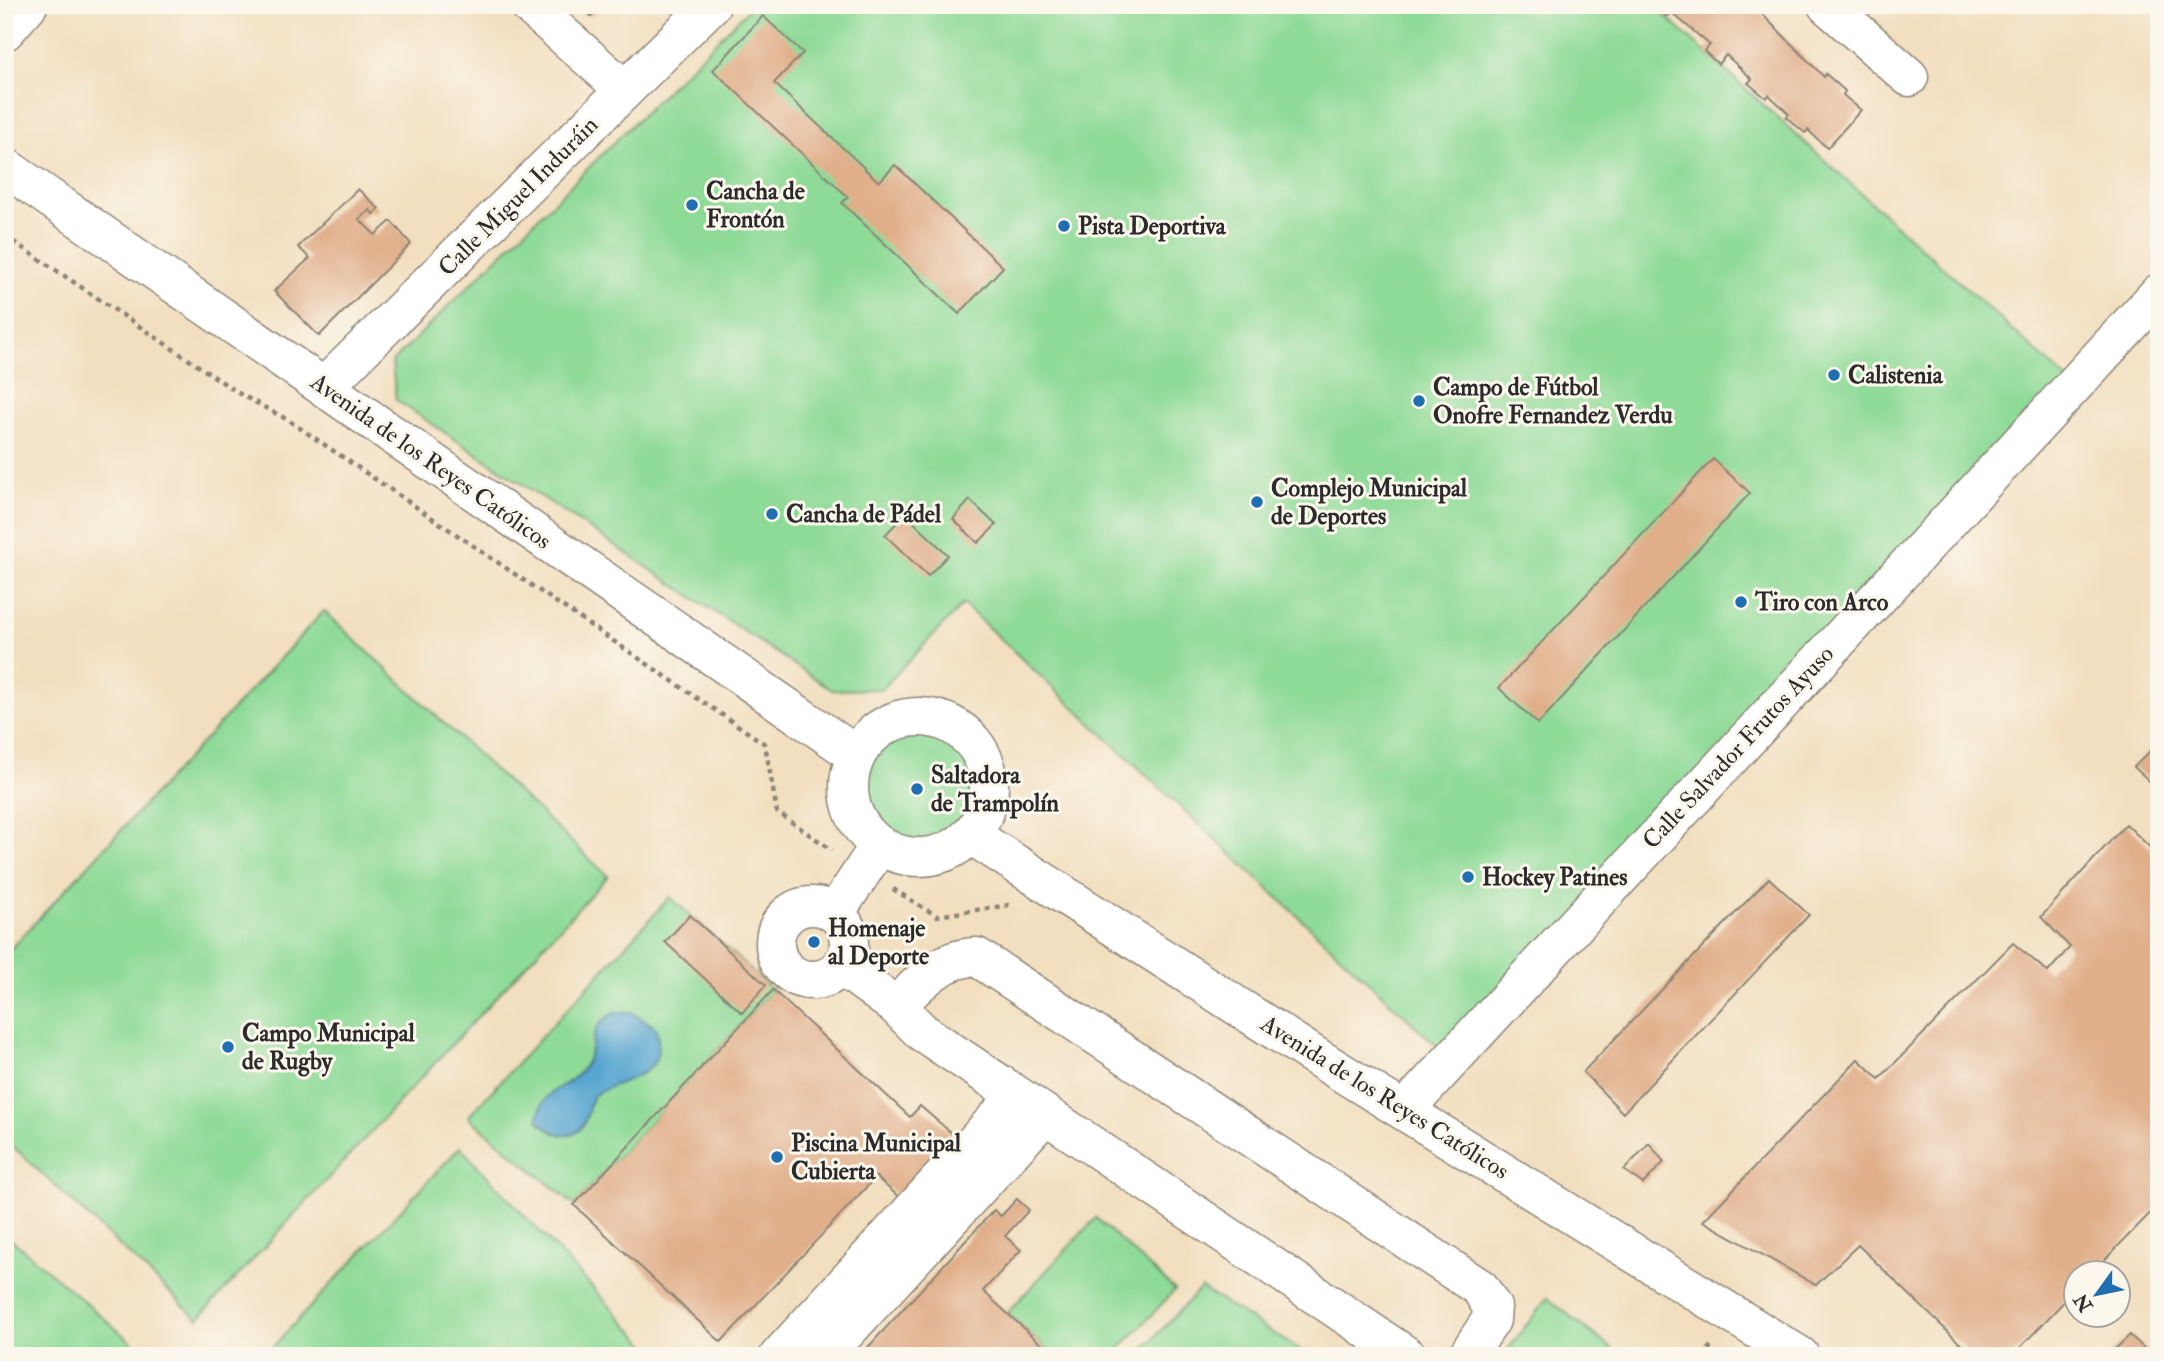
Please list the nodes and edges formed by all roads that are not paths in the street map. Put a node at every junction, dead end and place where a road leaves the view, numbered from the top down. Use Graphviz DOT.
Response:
graph roads {
  1 [pos="28,5"];
  2 [pos="529,5"];
  3 [pos="711,5"];
  4 [pos="1827,5"];
  5 [pos="5,31"];
  6 [pos="1909,78"];
  7 [pos="625,90"];
  8 [pos="5,167"];
  9 [pos="2159,293"];
  10 [pos="324,387"];
  11 [pos="856,755"];
  12 [pos="971,835"];
  13 [pos="871,858"];
  14 [pos="835,913"];
  15 [pos="841,966"];
  16 [pos="896,1006"];
  17 [pos="1031,1105"];
  18 [pos="1405,1110"];
  19 [pos="1780,1351"];
  20 [pos="779,1356"];
  21 [pos="824,1356"];
  22 [pos="1406,1356"];
  23 [pos="1466,1356"];
  1 -- 5 [label="street"];
  2 -- 7 [label="street"];
  3 -- 7 [label="street, Calle Miguel Induráin"];
  4 -- 6 [label="street"];
  7 -- 10 [label="street, Calle Miguel Induráin"];
  8 -- 10 [label="street, Avenida de los Reyes Católicos"];
  9 -- 18 [label="street, Calle Salvador Frutos Ayuso"];
  10 -- 11 [label="street, Avenida de los Reyes Católicos"];
  11 -- 12 [label="street"];
  11 -- 13 [label="street"];
  12 -- 13 [label="street"];
  12 -- 18 [label="street, Avenida de los Reyes Católicos"];
  13 -- 14 [label="street"];
  14 -- 15 [label="street"];
  14 -- 15 [label="street"];
  15 -- 16 [label="street"];
  16 -- 17 [label="street"];
  16 -- 23 [label="street"];
  17 -- 20 [label="street"];
  17 -- 21 [label="street"];
  17 -- 22 [label="street"];
  18 -- 19 [label="street, Avenida de los Reyes Católicos"];
}
